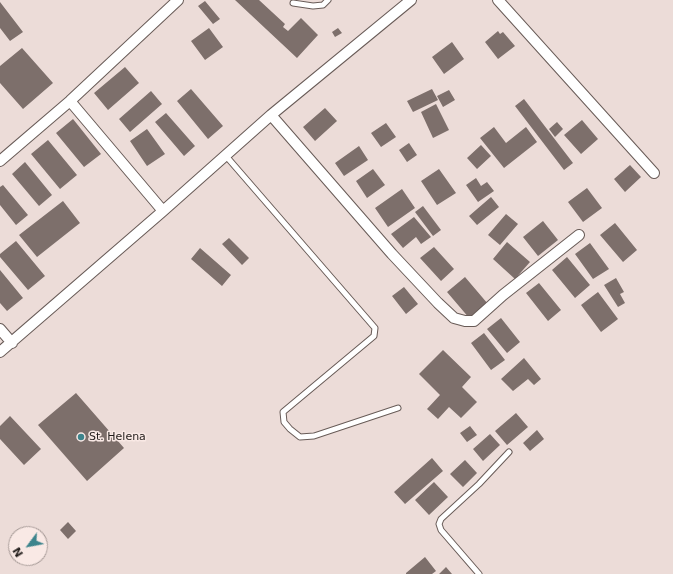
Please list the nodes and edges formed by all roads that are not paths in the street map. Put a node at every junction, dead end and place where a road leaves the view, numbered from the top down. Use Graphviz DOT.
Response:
graph roads {
  1 [pos="178,0"];
  2 [pos="328,0"];
  3 [pos="411,0"];
  4 [pos="498,0"];
  5 [pos="293,4"];
  6 [pos="70,101"];
  7 [pos="271,115"];
  8 [pos="226,156"];
  9 [pos="0,161"];
  10 [pos="654,173"];
  11 [pos="163,211"];
  12 [pos="579,235"];
  13 [pos="0,329"];
  14 [pos="12,343"];
  15 [pos="0,352"];
  16 [pos="398,408"];
  17 [pos="509,452"];
  18 [pos="479,574"];
  1 -- 6 [label="street"];
  2 -- 5 [label="lane"];
  3 -- 7 [label="street"];
  4 -- 10 [label="street"];
  6 -- 9 [label="street"];
  6 -- 11 [label="street"];
  7 -- 8 [label="street"];
  7 -- 12 [label="street"];
  8 -- 11 [label="street"];
  8 -- 16 [label="lane"];
  11 -- 14 [label="street"];
  13 -- 14 [label="street"];
  14 -- 15 [label="street"];
  17 -- 18 [label="lane"];
}
